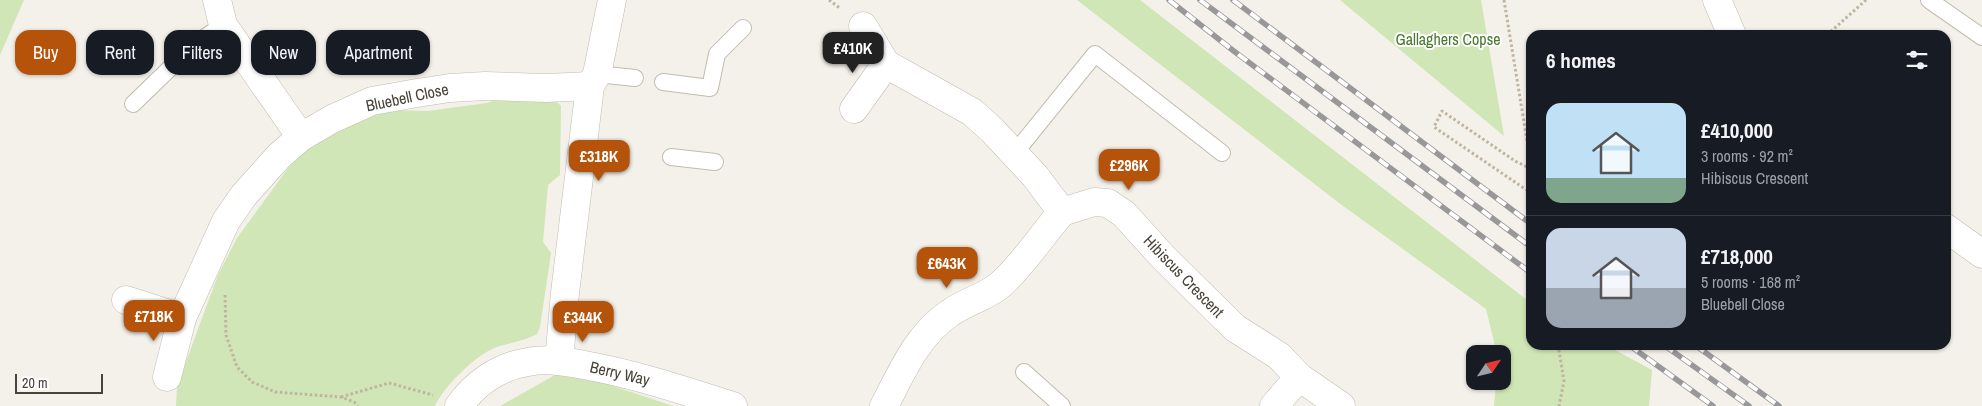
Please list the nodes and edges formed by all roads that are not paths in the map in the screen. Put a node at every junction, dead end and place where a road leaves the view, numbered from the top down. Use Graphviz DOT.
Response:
graph roads {
  1 [pos="612,0"];
  2 [pos="1718,0"];
  3 [pos="1929,0"];
  4 [pos="220,13"];
  5 [pos="863,26"];
  6 [pos="743,28"];
  7 [pos="1730,30"];
  8 [pos="1982,37"];
  9 [pos="886,64"];
  10 [pos="635,78"];
  11 [pos="593,80"];
  12 [pos="663,82"];
  13 [pos="133,104"];
  14 [pos="854,109"];
  15 [pos="301,137"];
  16 [pos="582,150"];
  17 [pos="619,153"];
  18 [pos="1222,153"];
  19 [pos="1014,154"];
  20 [pos="671,157"];
  21 [pos="715,162"];
  22 [pos="1062,212"];
  23 [pos="1951,232"];
  24 [pos="1982,254"];
  25 [pos="126,300"];
  26 [pos="182,318"];
  27 [pos="559,361"];
  28 [pos="1024,372"];
  29 [pos="167,377"];
  30 [pos="1299,377"];
  31 [pos="459,405"];
  32 [pos="733,406"];
  33 [pos="884,406"];
  34 [pos="1062,406"];
  35 [pos="1274,406"];
  36 [pos="1341,406"];
  1 -- 11 [label="street"];
  2 -- 7 [label="street"];
  3 -- 8 [label="lane"];
  4 -- 13 [label="lane"];
  4 -- 15 [label="street"];
  5 -- 9 [label="street"];
  6 -- 12 [label="lane"];
  9 -- 14 [label="street"];
  9 -- 19 [label="street"];
  10 -- 11 [label="lane"];
  11 -- 15 [label="street, Bluebell Close"];
  11 -- 16 [label="street"];
  15 -- 26 [label="street, Bluebell Close"];
  16 -- 17 [label="lane"];
  16 -- 27 [label="street"];
  18 -- 19 [label="lane"];
  19 -- 22 [label="street"];
  20 -- 21 [label="lane"];
  22 -- 30 [label="street, Hibiscus Crescent"];
  22 -- 33 [label="street"];
  23 -- 24 [label="street"];
  25 -- 26 [label="street"];
  26 -- 29 [label="street, Bluebell Close"];
  27 -- 31 [label="street, Berry Way"];
  27 -- 32 [label="street, Berry Way"];
  28 -- 34 [label="lane"];
  30 -- 35 [label="street"];
  30 -- 36 [label="street, Hibiscus Crescent"];
}
